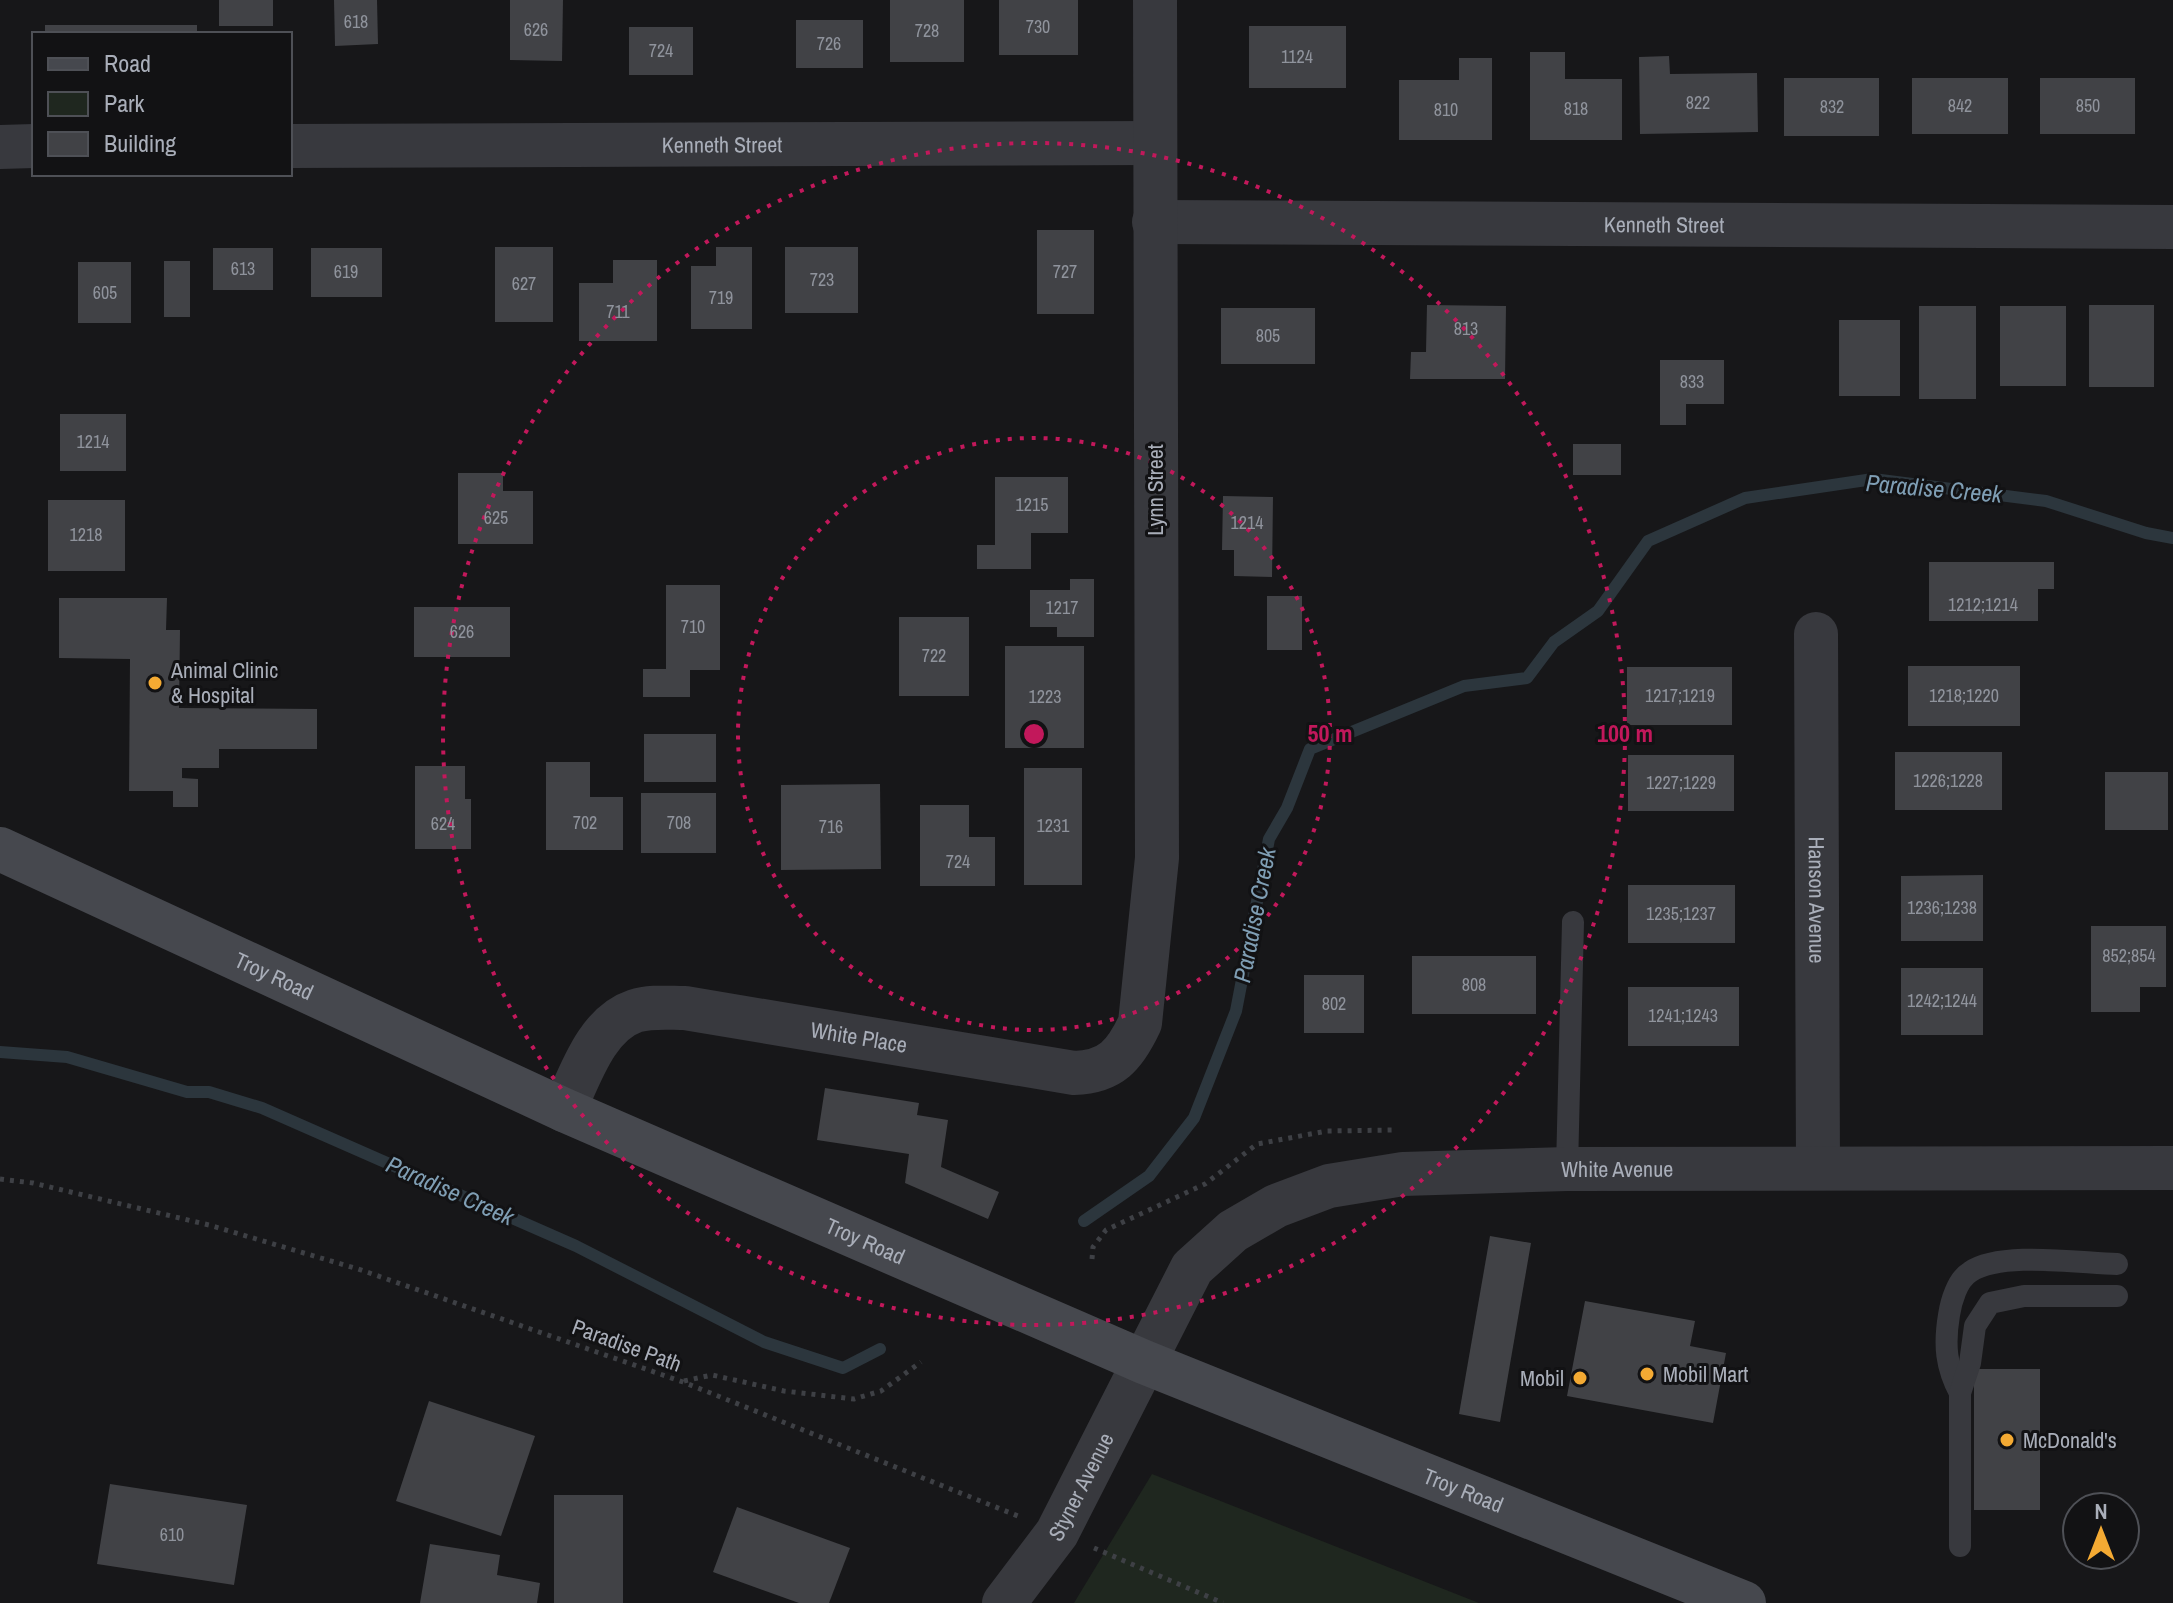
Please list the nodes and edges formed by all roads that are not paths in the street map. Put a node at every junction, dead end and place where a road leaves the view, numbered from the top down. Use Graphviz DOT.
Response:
graph roads {
  1 [pos="1155,0"];
  2 [pos="1155,143"];
  3 [pos="32,146"];
  4 [pos="292,146"];
  5 [pos="0,147"];
  6 [pos="1154,222"];
  7 [pos="2173,227"];
  8 [pos="1816,634"];
  9 [pos="0,849"];
  10 [pos="1573,922"];
  11 [pos="1145,980"];
  12 [pos="564,1110"];
  13 [pos="1818,1167"];
  14 [pos="2173,1168"];
  15 [pos="1567,1169"];
  16 [pos="2117,1264"];
  17 [pos="2117,1296"];
  18 [pos="1144,1362"];
  19 [pos="1960,1393"];
  20 [pos="1960,1546"];
  21 [pos="1004,1603"];
  22 [pos="1744,1603"];
  1 -- 2 [label="street, Lynn Street"];
  2 -- 4 [label="street, Kenneth Street"];
  2 -- 6 [label="street, Lynn Street"];
  3 -- 5 [label="street"];
  6 -- 7 [label="street, Kenneth Street"];
  6 -- 11 [label="street, Lynn Street"];
  8 -- 13 [label="street, Hanson Avenue"];
  9 -- 12 [label="main road, Troy Road"];
  10 -- 15 [label="lane"];
  11 -- 12 [label="street, White Place"];
  12 -- 18 [label="main road, Troy Road"];
  13 -- 14 [label="street, White Avenue"];
  13 -- 15 [label="street, White Avenue"];
  15 -- 18 [label="street, White Avenue"];
  16 -- 19 [label="lane"];
  17 -- 19 [label="lane"];
  18 -- 21 [label="street, Styner Avenue"];
  18 -- 22 [label="main road, Troy Road"];
  19 -- 20 [label="lane"];
}
